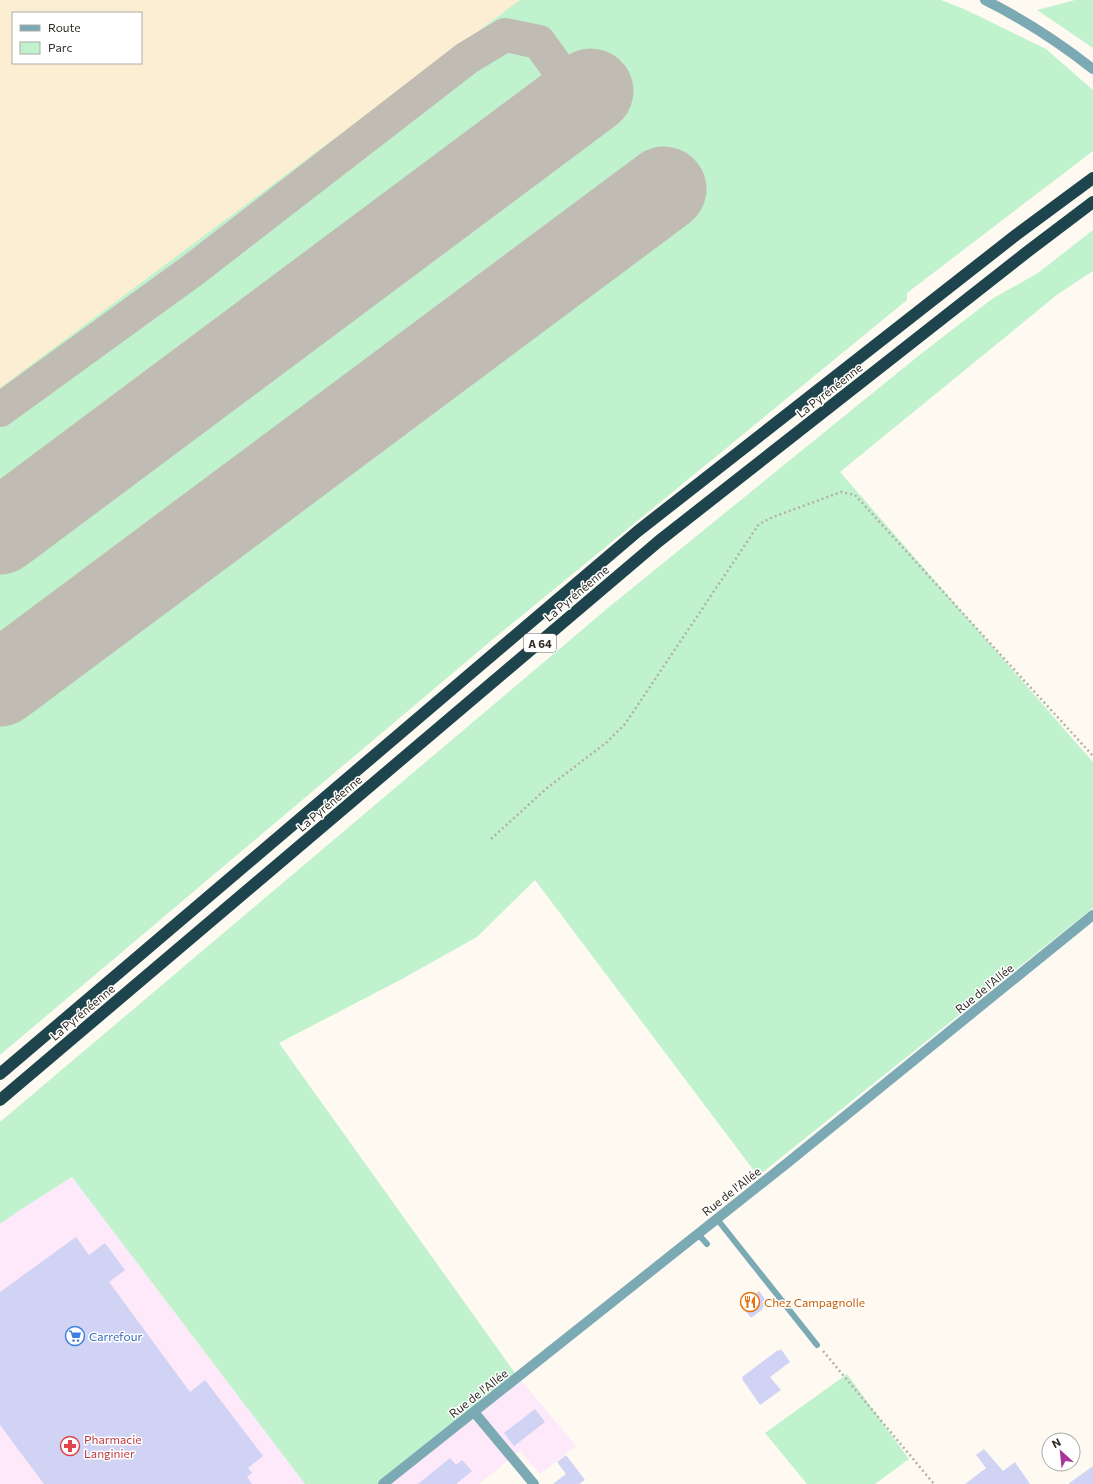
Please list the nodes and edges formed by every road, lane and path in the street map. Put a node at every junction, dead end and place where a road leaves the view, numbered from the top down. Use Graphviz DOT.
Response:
graph roads {
  1 [pos="985,0"];
  2 [pos="1093,69"];
  3 [pos="1093,178"];
  4 [pos="1093,202"];
  5 [pos="1093,756"];
  6 [pos="491,838"];
  7 [pos="1093,915"];
  8 [pos="0,1074"];
  9 [pos="0,1100"];
  10 [pos="717,1220"];
  11 [pos="698,1234"];
  12 [pos="707,1244"];
  13 [pos="817,1345"];
  14 [pos="474,1412"];
  15 [pos="384,1484"];
  16 [pos="534,1484"];
  17 [pos="934,1484"];
  1 -- 2 [label="street"];
  3 -- 8 [label="highway, La Pyrénéenne / A 64"];
  4 -- 9 [label="highway, La Pyrénéenne / A 64"];
  5 -- 6 [label="path"];
  7 -- 10 [label="street, Rue de l'Allée"];
  10 -- 11 [label="street, Rue de l'Allée"];
  10 -- 13 [label="lane"];
  11 -- 12 [label="lane"];
  11 -- 14 [label="street, Rue de l'Allée"];
  13 -- 17 [label="path"];
  14 -- 15 [label="street, Rue de l'Allée"];
  14 -- 16 [label="street"];
}
